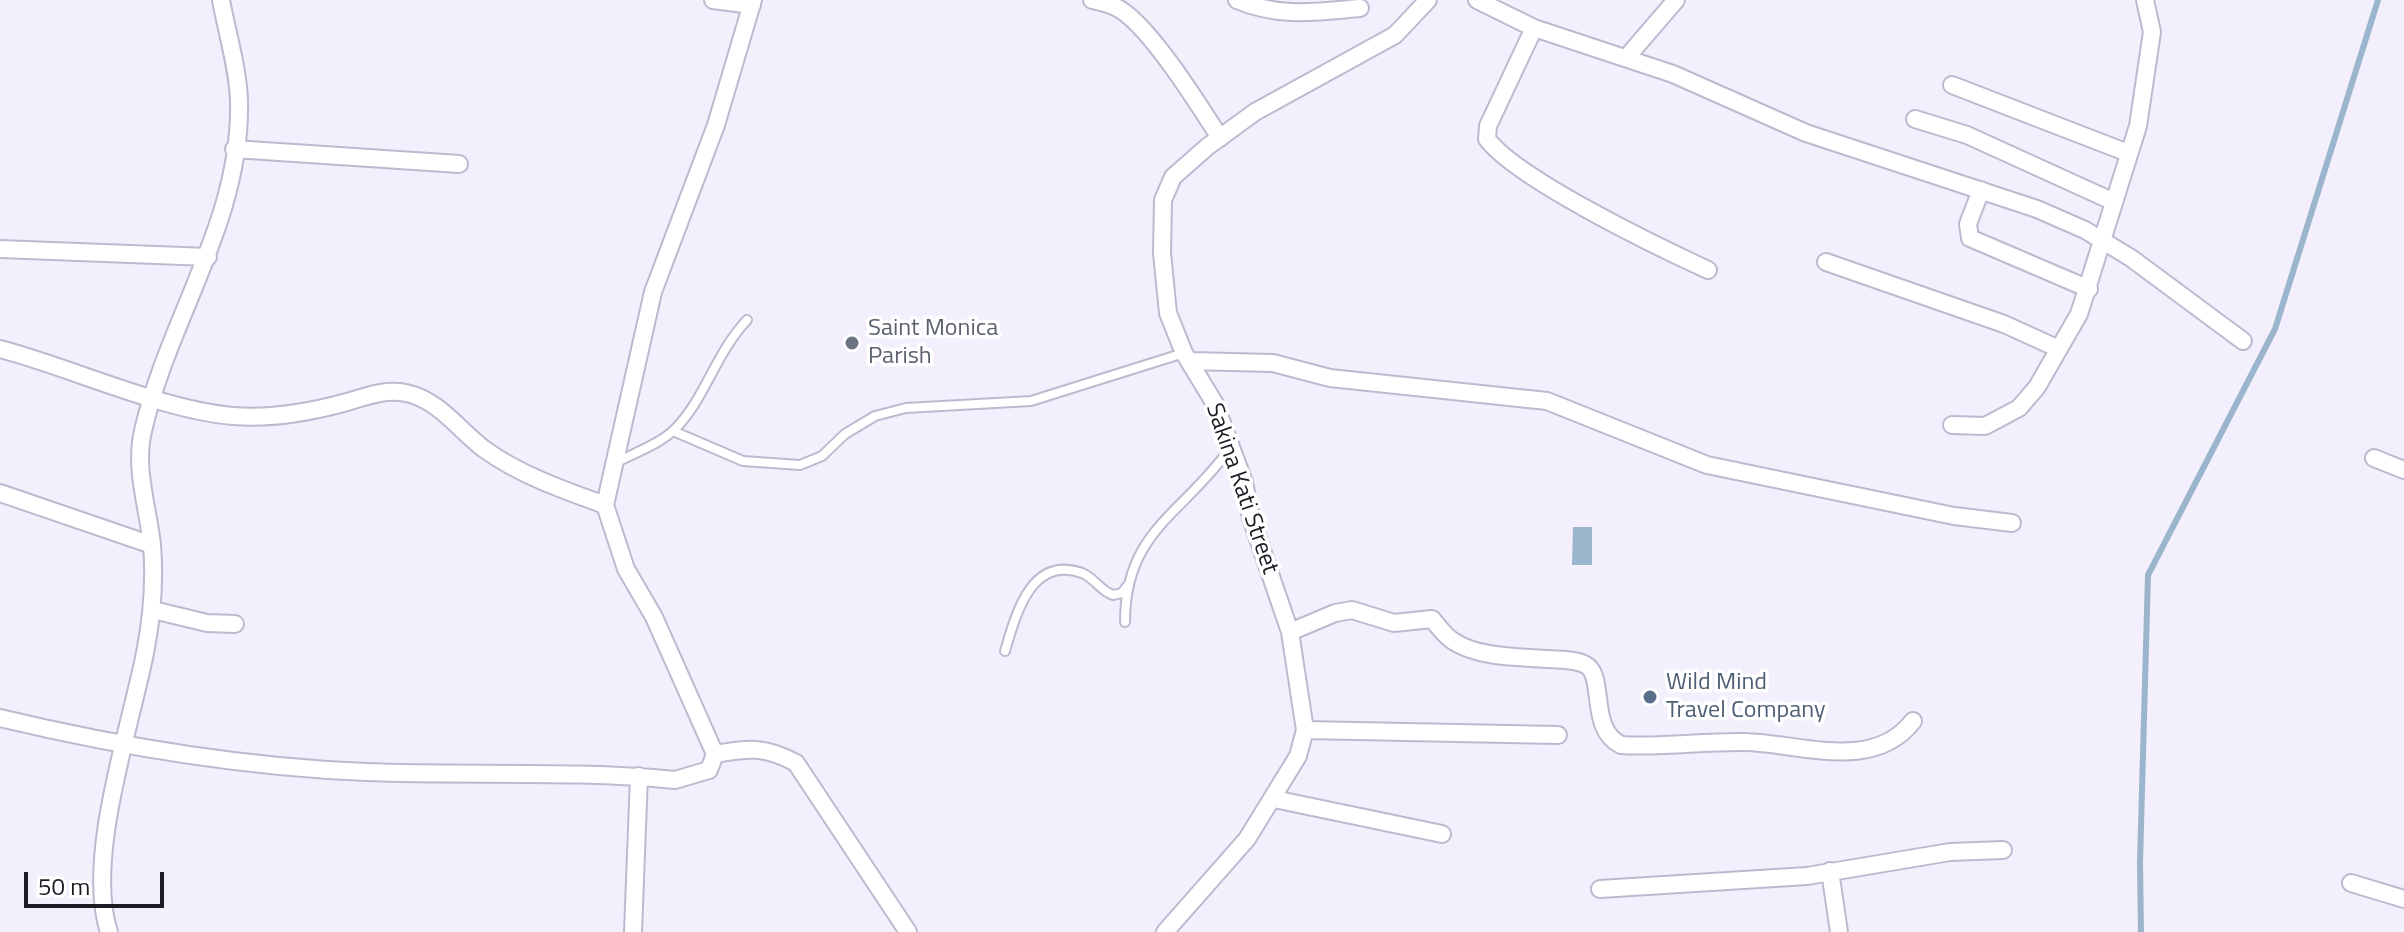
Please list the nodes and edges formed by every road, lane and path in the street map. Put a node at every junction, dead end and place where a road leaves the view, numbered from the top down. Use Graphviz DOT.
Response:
graph roads {
  1 [pos="221,0"];
  2 [pos="713,0"];
  3 [pos="1092,0"];
  4 [pos="1237,0"];
  5 [pos="1428,0"];
  6 [pos="1477,0"];
  7 [pos="1676,0"];
  8 [pos="2145,0"];
  9 [pos="753,3"];
  10 [pos="1360,8"];
  11 [pos="1534,28"];
  12 [pos="1627,57"];
  13 [pos="1952,85"];
  14 [pos="1915,119"];
  15 [pos="1220,138"];
  16 [pos="234,149"];
  17 [pos="2128,153"];
  18 [pos="459,164"];
  19 [pos="1981,190"];
  20 [pos="2112,201"];
  21 [pos="2101,240"];
  22 [pos="0,249"];
  23 [pos="208,257"];
  24 [pos="1826,262"];
  25 [pos="1708,270"];
  26 [pos="2089,289"];
  27 [pos="747,320"];
  28 [pos="2243,341"];
  29 [pos="0,349"];
  30 [pos="2059,349"];
  31 [pos="1187,357"];
  32 [pos="152,397"];
  33 [pos="1952,425"];
  34 [pos="673,431"];
  35 [pos="1231,446"];
  36 [pos="2374,458"];
  37 [pos="611,465"];
  38 [pos="2404,470"];
  39 [pos="0,493"];
  40 [pos="605,505"];
  41 [pos="2012,523"];
  42 [pos="152,545"];
  43 [pos="1128,584"];
  44 [pos="153,610"];
  45 [pos="1125,622"];
  46 [pos="235,624"];
  47 [pos="1290,632"];
  48 [pos="1005,651"];
  49 [pos="0,718"];
  50 [pos="1913,721"];
  51 [pos="1305,730"];
  52 [pos="1558,735"];
  53 [pos="122,747"];
  54 [pos="715,754"];
  55 [pos="639,776"];
  56 [pos="1274,799"];
  57 [pos="1442,834"];
  58 [pos="2003,850"];
  59 [pos="1830,871"];
  60 [pos="2351,883"];
  61 [pos="1600,889"];
  62 [pos="2404,899"];
  63 [pos="109,932"];
  64 [pos="633,932"];
  65 [pos="908,932"];
  66 [pos="1165,932"];
  67 [pos="1839,932"];
  1 -- 16 [label="street"];
  2 -- 9 [label="street"];
  3 -- 15 [label="street"];
  4 -- 10 [label="street"];
  5 -- 15 [label="street, Sakina Kati Street"];
  6 -- 11 [label="street"];
  7 -- 12 [label="street"];
  8 -- 17 [label="street"];
  9 -- 37 [label="street"];
  11 -- 12 [label="street"];
  11 -- 25 [label="street"];
  12 -- 19 [label="street"];
  13 -- 17 [label="street"];
  14 -- 20 [label="street"];
  15 -- 31 [label="street, Sakina Kati Street"];
  16 -- 18 [label="street"];
  16 -- 23 [label="street"];
  17 -- 20 [label="street"];
  19 -- 21 [label="street"];
  19 -- 26 [label="street"];
  20 -- 21 [label="street"];
  21 -- 26 [label="street"];
  21 -- 28 [label="street"];
  22 -- 23 [label="street"];
  23 -- 32 [label="street"];
  24 -- 30 [label="street"];
  26 -- 30 [label="street"];
  27 -- 34 [label="lane"];
  29 -- 32 [label="street"];
  30 -- 33 [label="street"];
  31 -- 34 [label="lane"];
  31 -- 35 [label="street, Sakina Kati Street"];
  31 -- 41 [label="street"];
  32 -- 40 [label="street"];
  32 -- 42 [label="street"];
  34 -- 37 [label="lane"];
  35 -- 43 [label="lane"];
  35 -- 47 [label="street, Sakina Kati Street"];
  36 -- 38 [label="street"];
  37 -- 40 [label="street"];
  39 -- 42 [label="street"];
  40 -- 54 [label="street"];
  42 -- 44 [label="street"];
  43 -- 45 [label="lane"];
  43 -- 48 [label="lane"];
  44 -- 46 [label="street"];
  44 -- 53 [label="street"];
  47 -- 50 [label="street"];
  47 -- 51 [label="street, Sakina Kati Street"];
  49 -- 53 [label="street"];
  51 -- 52 [label="street"];
  51 -- 56 [label="street, Sakina Kati Street"];
  53 -- 55 [label="street"];
  53 -- 63 [label="street"];
  54 -- 55 [label="street"];
  54 -- 65 [label="street"];
  55 -- 64 [label="street"];
  56 -- 57 [label="street"];
  56 -- 66 [label="street, Sakina Kati Street"];
  58 -- 59 [label="street"];
  59 -- 61 [label="street"];
  59 -- 67 [label="street"];
  60 -- 62 [label="street"];
}
